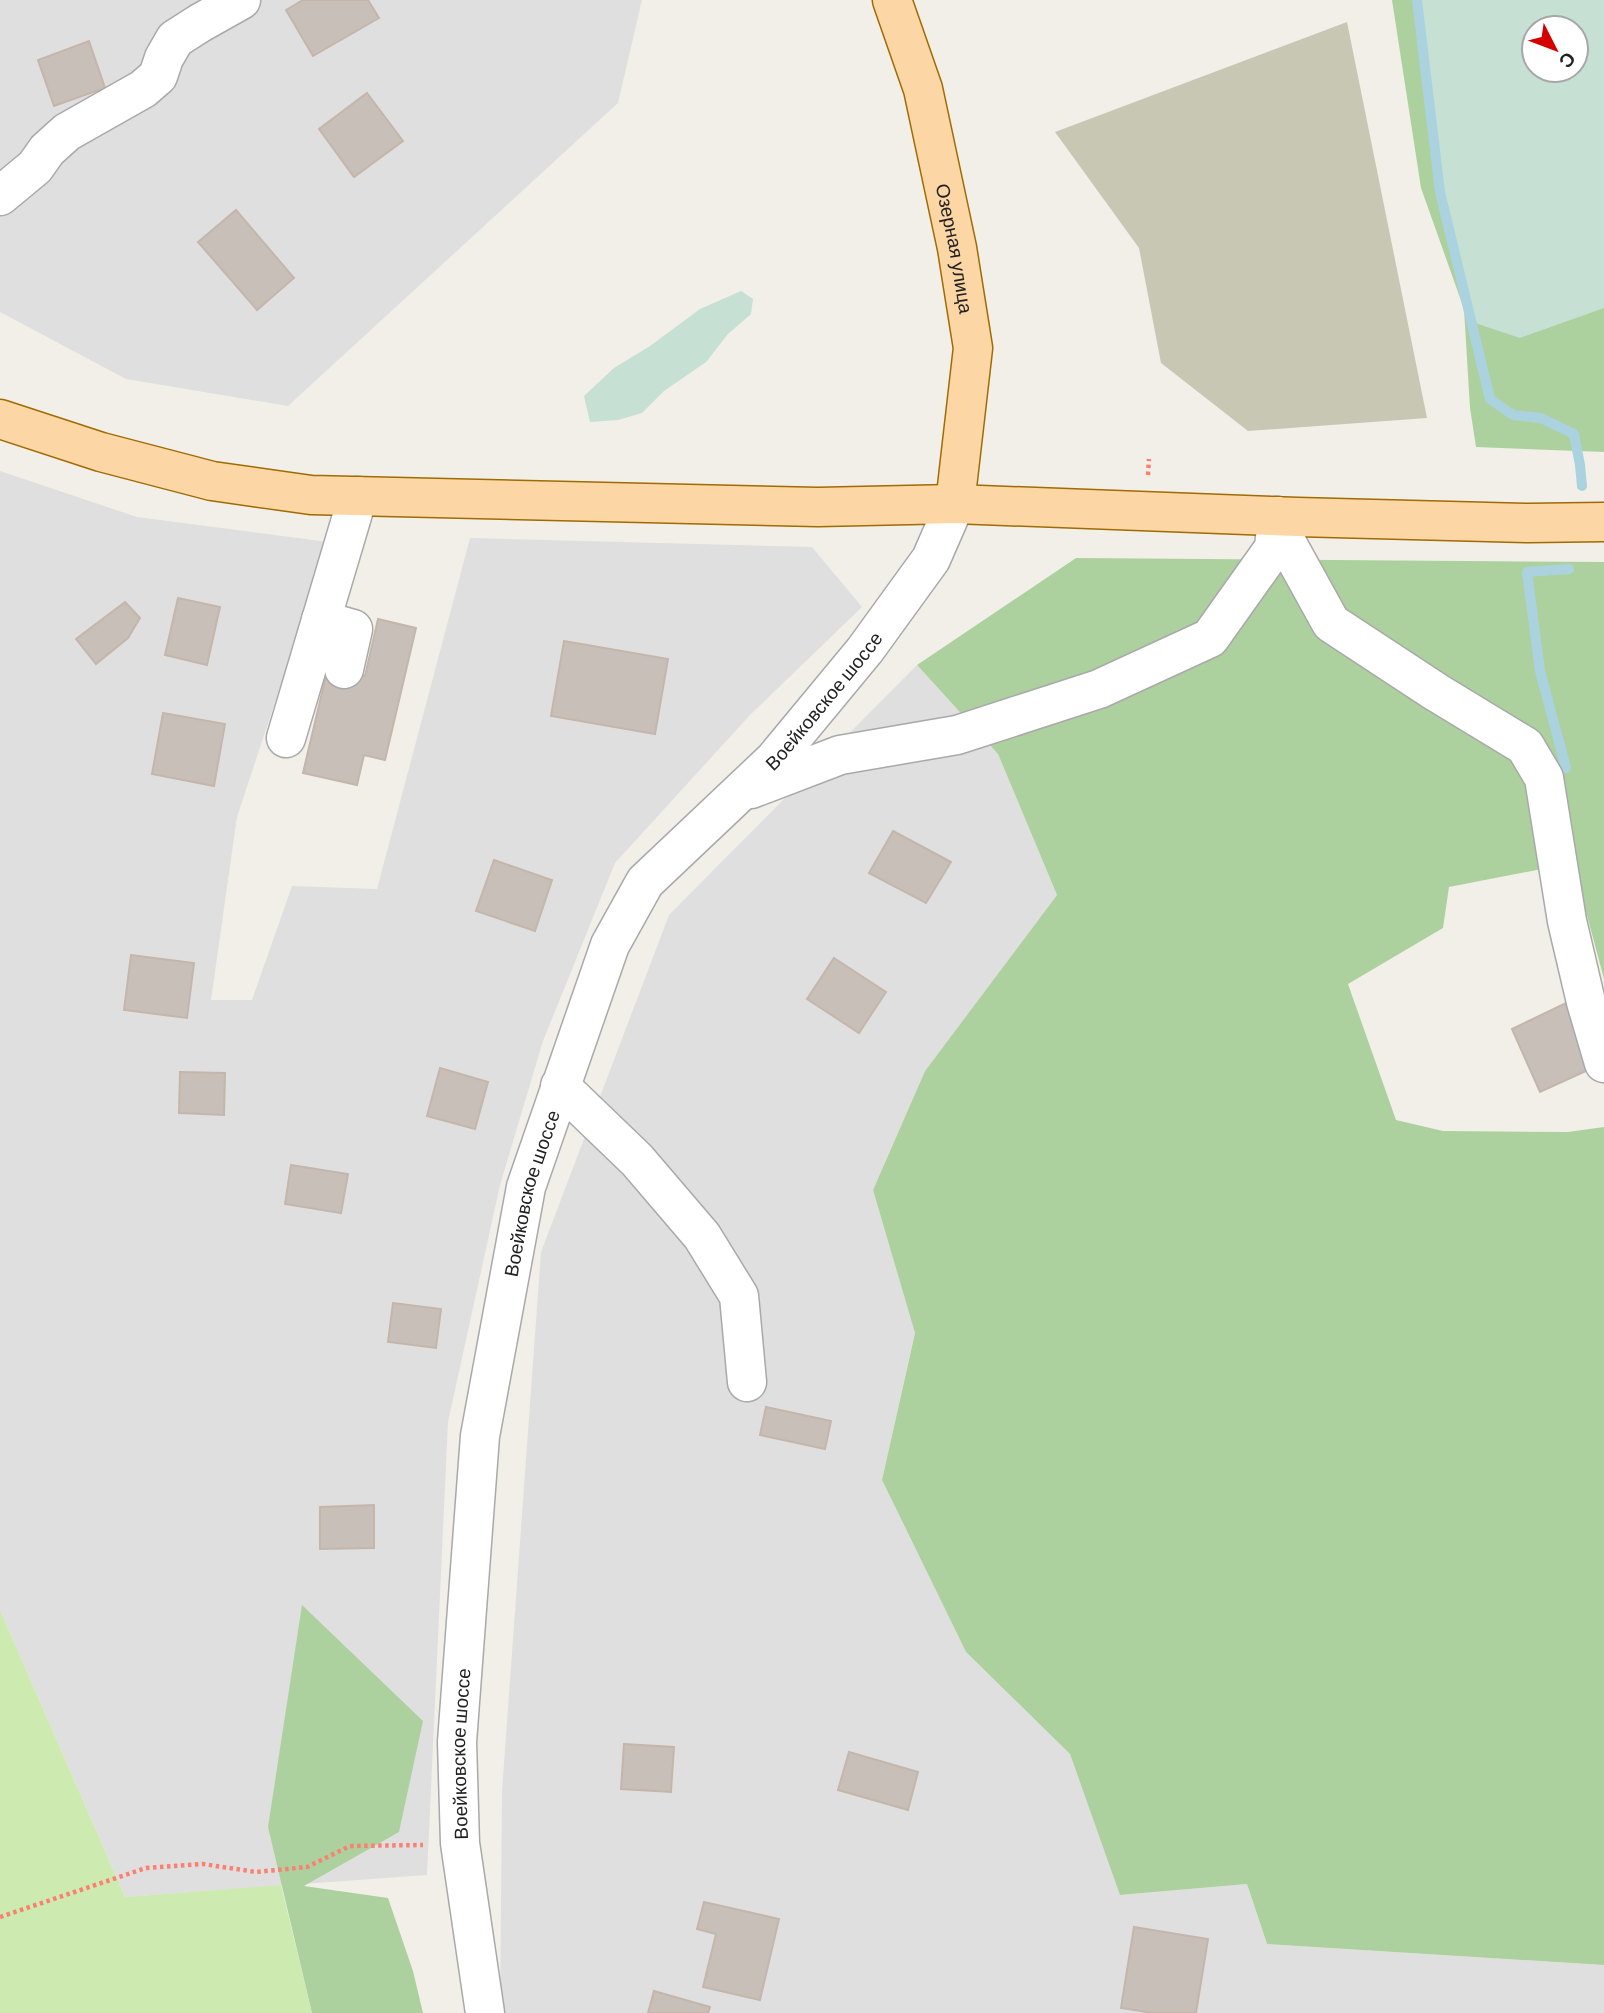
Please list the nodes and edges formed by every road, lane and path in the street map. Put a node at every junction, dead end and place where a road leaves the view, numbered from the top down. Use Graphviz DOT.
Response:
graph roads {
  1 [pos="241,0"];
  2 [pos="892,0"];
  3 [pos="0,196"];
  4 [pos="0,419"];
  5 [pos="358,496"];
  6 [pos="955,503"];
  7 [pos="1277,516"];
  8 [pos="1604,522"];
  9 [pos="321,620"];
  10 [pos="344,669"];
  11 [pos="286,738"];
  12 [pos="741,793"];
  13 [pos="1604,1063"];
  14 [pos="560,1086"];
  15 [pos="747,1382"];
  16 [pos="460,1843"];
  17 [pos="0,1917"];
  18 [pos="485,2013"];
  1 -- 3 [label="street"];
  2 -- 6 [label="main road, Озерная улица"];
  4 -- 5 [label="main road"];
  5 -- 6 [label="main road"];
  5 -- 9 [label="street"];
  6 -- 7 [label="main road"];
  6 -- 12 [label="street, Воейковское шоссе"];
  7 -- 8 [label="main road"];
  7 -- 12 [label="street"];
  7 -- 13 [label="street"];
  9 -- 10 [label="street"];
  9 -- 11 [label="street"];
  12 -- 14 [label="street, Воейковское шоссе"];
  14 -- 15 [label="street"];
  14 -- 16 [label="street, Воейковское шоссе"];
  16 -- 17 [label="path"];
  16 -- 18 [label="street, Воейковское шоссе"];
}
